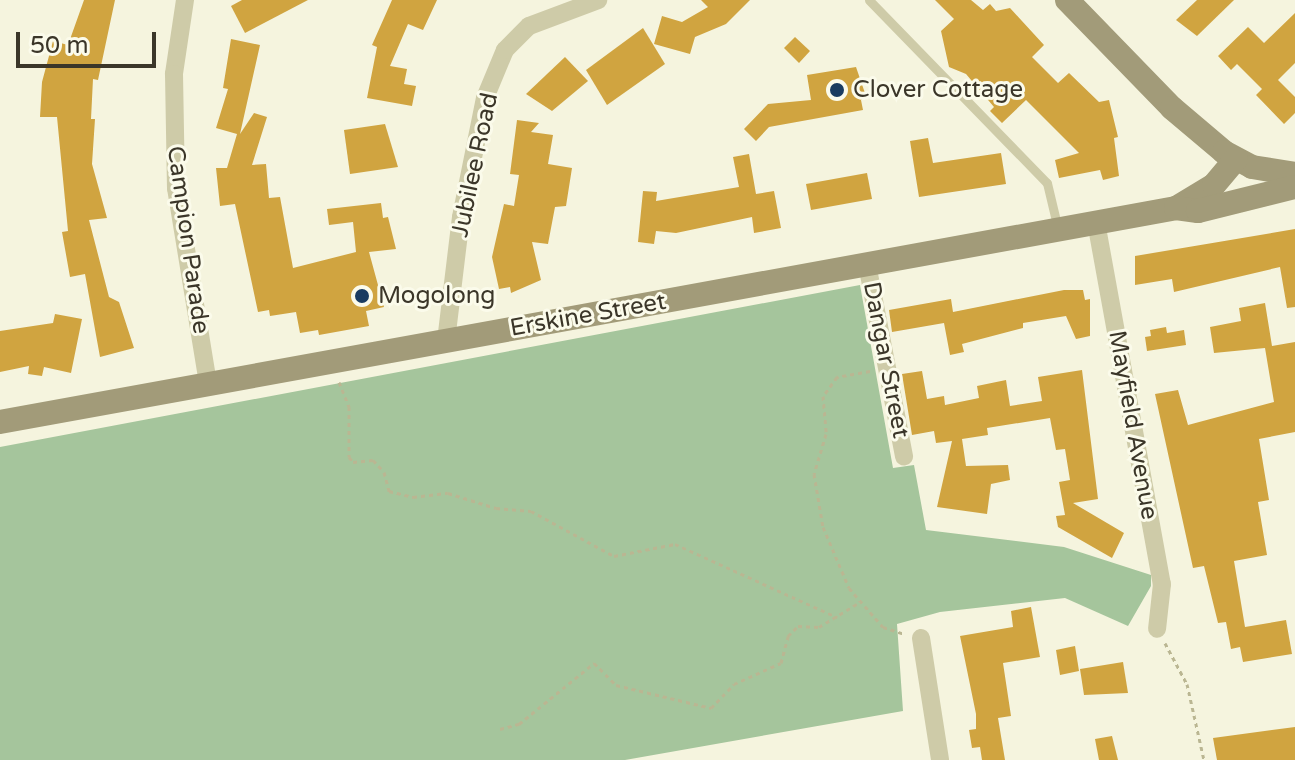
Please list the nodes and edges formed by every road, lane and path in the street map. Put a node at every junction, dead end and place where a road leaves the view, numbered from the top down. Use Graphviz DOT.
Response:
graph roads {
  1 [pos="185,0"];
  2 [pos="598,0"];
  3 [pos="869,0"];
  4 [pos="1067,0"];
  5 [pos="1244,163"];
  6 [pos="1295,174"];
  7 [pos="1295,187"];
  8 [pos="1226,205"];
  9 [pos="1176,208"];
  10 [pos="1096,222"];
  11 [pos="1058,229"];
  12 [pos="867,264"];
  13 [pos="446,341"];
  14 [pos="887,369"];
  15 [pos="338,377"];
  16 [pos="208,384"];
  17 [pos="0,422"];
  18 [pos="904,456"];
  19 [pos="860,602"];
  20 [pos="837,617"];
  21 [pos="1157,629"];
  22 [pos="921,638"];
  23 [pos="1170,652"];
  24 [pos="500,729"];
  25 [pos="940,760"];
  26 [pos="1204,760"];
  1 -- 16 [label="street, Campion Parade"];
  2 -- 13 [label="street, Jubilee Road"];
  3 -- 11 [label="lane"];
  4 -- 5 [label="street"];
  5 -- 6 [label="street"];
  5 -- 8 [label="street"];
  5 -- 9 [label="street, Erskine Street"];
  7 -- 8 [label="street, Erskine Street"];
  8 -- 9 [label="street, Erskine Street"];
  9 -- 10 [label="street, Erskine Street"];
  10 -- 11 [label="street, Erskine Street"];
  10 -- 21 [label="street, Mayfield Avenue"];
  11 -- 12 [label="street, Erskine Street"];
  12 -- 13 [label="street, Erskine Street"];
  12 -- 14 [label="street, Dangar Street"];
  13 -- 16 [label="street, Erskine Street"];
  14 -- 18 [label="street, Dangar Street"];
  14 -- 19 [label="path"];
  15 -- 20 [label="path"];
  16 -- 17 [label="street, Erskine Street"];
  19 -- 20 [label="path"];
  19 -- 22 [label="path"];
  20 -- 24 [label="path"];
  22 -- 25 [label="street"];
  23 -- 26 [label="path"];
}
